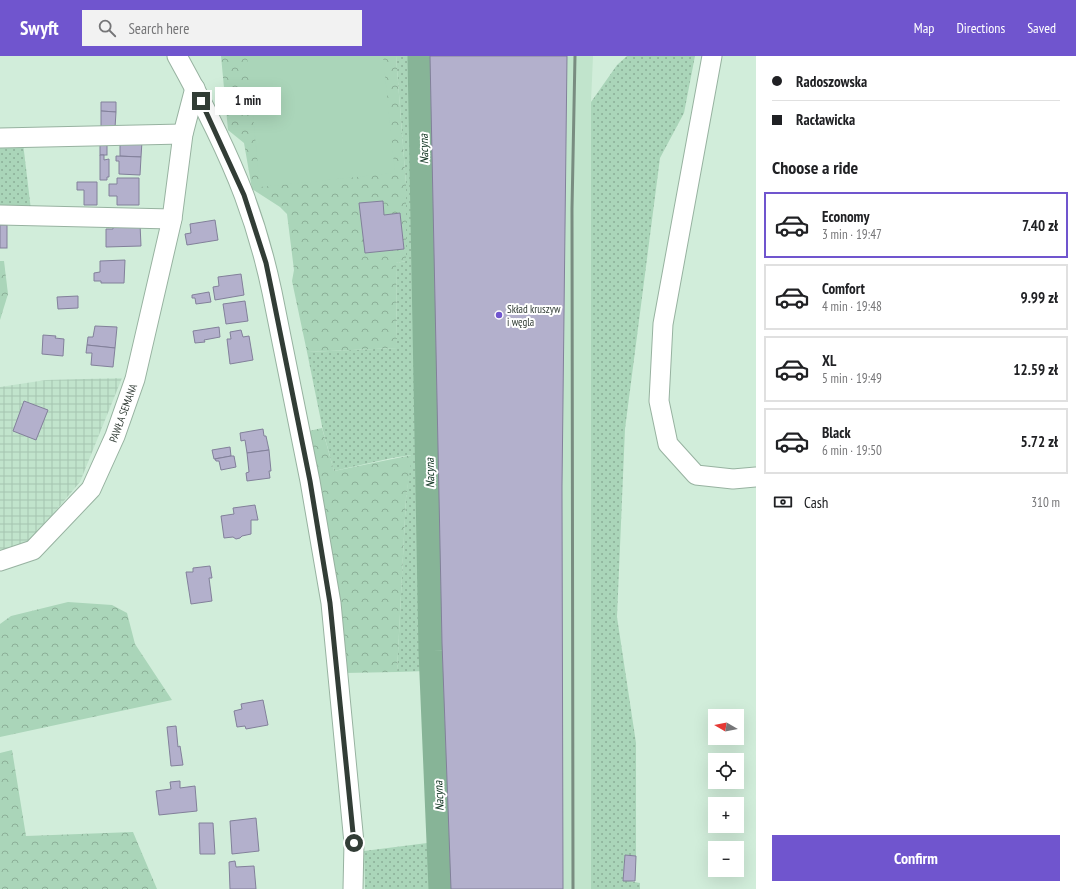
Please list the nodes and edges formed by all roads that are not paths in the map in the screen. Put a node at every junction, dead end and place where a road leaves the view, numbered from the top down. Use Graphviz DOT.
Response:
graph roads {
  1 [pos="177,56"];
  2 [pos="712,56"];
  3 [pos="195,88"];
  4 [pos="183,134"];
  5 [pos="0,138"];
  6 [pos="0,216"];
  7 [pos="172,219"];
  8 [pos="756,477"];
  9 [pos="0,561"];
  10 [pos="353,889"];
  1 -- 3 [label="street"];
  2 -- 8 [label="street"];
  3 -- 4 [label="street, PAWŁA SEMANA"];
  3 -- 10 [label="street"];
  4 -- 5 [label="street"];
  4 -- 7 [label="street, PAWŁA SEMANA"];
  6 -- 7 [label="street"];
  7 -- 9 [label="street, PAWŁA SEMANA"];
}
